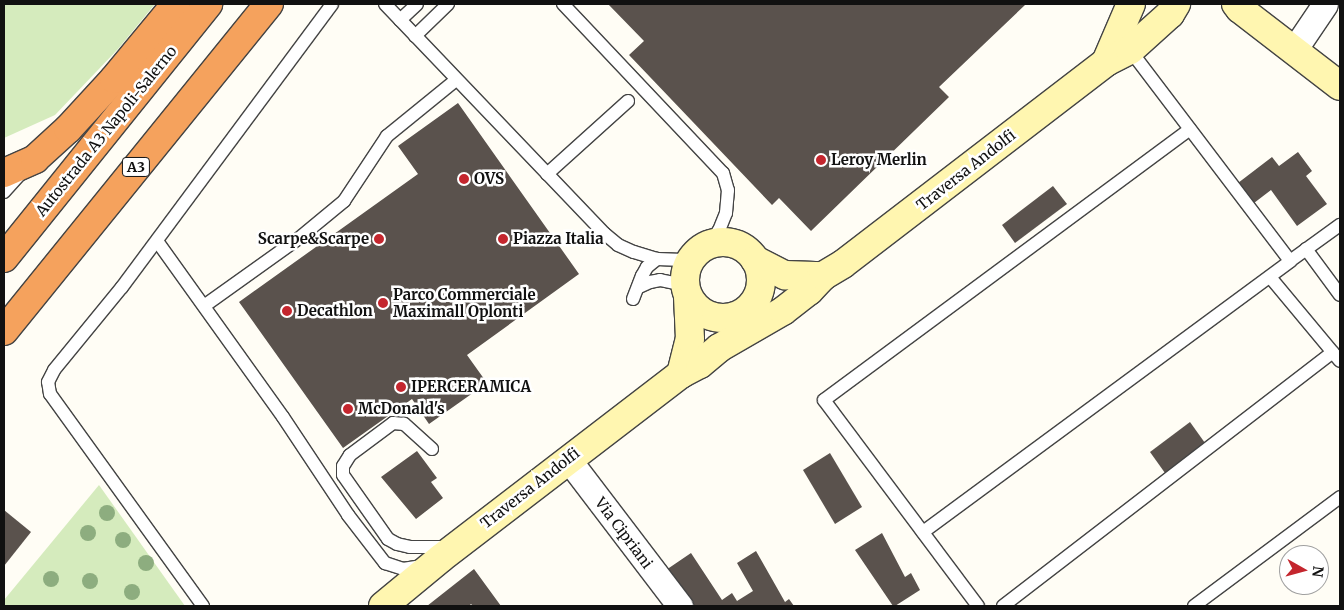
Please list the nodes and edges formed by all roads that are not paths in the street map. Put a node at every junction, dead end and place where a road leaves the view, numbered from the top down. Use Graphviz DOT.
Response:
graph roads {
  1 [pos="176,4"];
  2 [pos="208,4"];
  3 [pos="269,4"];
  4 [pos="332,4"];
  5 [pos="385,4"];
  6 [pos="417,4"];
  7 [pos="448,4"];
  8 [pos="563,4"];
  9 [pos="1131,4"];
  10 [pos="1176,4"];
  11 [pos="1325,4"];
  12 [pos="1233,6"];
  13 [pos="400,20"];
  14 [pos="415,36"];
  15 [pos="1294,50"];
  16 [pos="1118,56"];
  17 [pos="456,80"];
  18 [pos="1340,86"];
  19 [pos="628,101"];
  20 [pos="1190,129"];
  21 [pos="35,159"];
  22 [pos="4,173"];
  23 [pos="547,174"];
  24 [pos="4,192"];
  25 [pos="1340,225"];
  26 [pos="156,241"];
  27 [pos="1306,249"];
  28 [pos="4,258"];
  29 [pos="657,259"];
  30 [pos="755,260"];
  31 [pos="1290,261"];
  32 [pos="693,271"];
  33 [pos="823,276"];
  34 [pos="1270,277"];
  35 [pos="639,287"];
  36 [pos="1340,295"];
  37 [pos="633,299"];
  38 [pos="204,306"];
  39 [pos="783,310"];
  40 [pos="739,315"];
  41 [pos="4,331"];
  42 [pos="719,348"];
  43 [pos="1337,357"];
  44 [pos="681,374"];
  45 [pos="432,449"];
  46 [pos="568,459"];
  47 [pos="1340,497"];
  48 [pos="923,532"];
  49 [pos="448,552"];
  50 [pos="204,606"];
  51 [pos="382,606"];
  52 [pos="680,606"];
  53 [pos="978,606"];
  54 [pos="1003,606"];
  55 [pos="1194,606"];
  1 -- 21 [label="highway"];
  2 -- 28 [label="highway, Autostrada A3 Napoli-Salerno"];
  3 -- 41 [label="highway, A3"];
  4 -- 26 [label="lane"];
  5 -- 13 [label="lane"];
  6 -- 13 [label="lane"];
  7 -- 14 [label="lane"];
  8 -- 32 [label="lane"];
  9 -- 16 [label="street, Traversa Andolfi"];
  10 -- 16 [label="street, Traversa Andolfi"];
  11 -- 15 [label="street"];
  12 -- 15 [label="street"];
  13 -- 14 [label="lane"];
  14 -- 17 [label="lane"];
  15 -- 18 [label="street"];
  16 -- 20 [label="lane"];
  16 -- 33 [label="street, Traversa Andolfi"];
  17 -- 23 [label="lane"];
  17 -- 38 [label="lane"];
  19 -- 23 [label="lane"];
  20 -- 31 [label="lane"];
  20 -- 48 [label="lane"];
  21 -- 22 [label="highway"];
  21 -- 24 [label="lane"];
  23 -- 29 [label="lane"];
  25 -- 27 [label="lane"];
  26 -- 38 [label="lane"];
  26 -- 50 [label="lane"];
  27 -- 31 [label="lane"];
  27 -- 36 [label="lane"];
  29 -- 32 [label="lane"];
  29 -- 35 [label="lane"];
  30 -- 32 [label="street"];
  30 -- 33 [label="street"];
  30 -- 40 [label="street"];
  31 -- 34 [label="lane"];
  32 -- 35 [label="lane"];
  32 -- 40 [label="street"];
  32 -- 44 [label="street"];
  33 -- 39 [label="street, Traversa Andolfi"];
  34 -- 43 [label="lane"];
  34 -- 48 [label="lane"];
  35 -- 37 [label="lane"];
  38 -- 49 [label="lane"];
  39 -- 40 [label="street"];
  39 -- 42 [label="street, Traversa Andolfi"];
  40 -- 42 [label="street, Traversa Andolfi"];
  42 -- 44 [label="street, Traversa Andolfi"];
  43 -- 54 [label="lane"];
  44 -- 46 [label="street, Traversa Andolfi"];
  45 -- 49 [label="lane"];
  46 -- 49 [label="street, Traversa Andolfi"];
  46 -- 52 [label="street, Via Cipriani"];
  47 -- 55 [label="lane"];
  48 -- 53 [label="lane"];
  49 -- 51 [label="street, Traversa Andolfi"];
}
